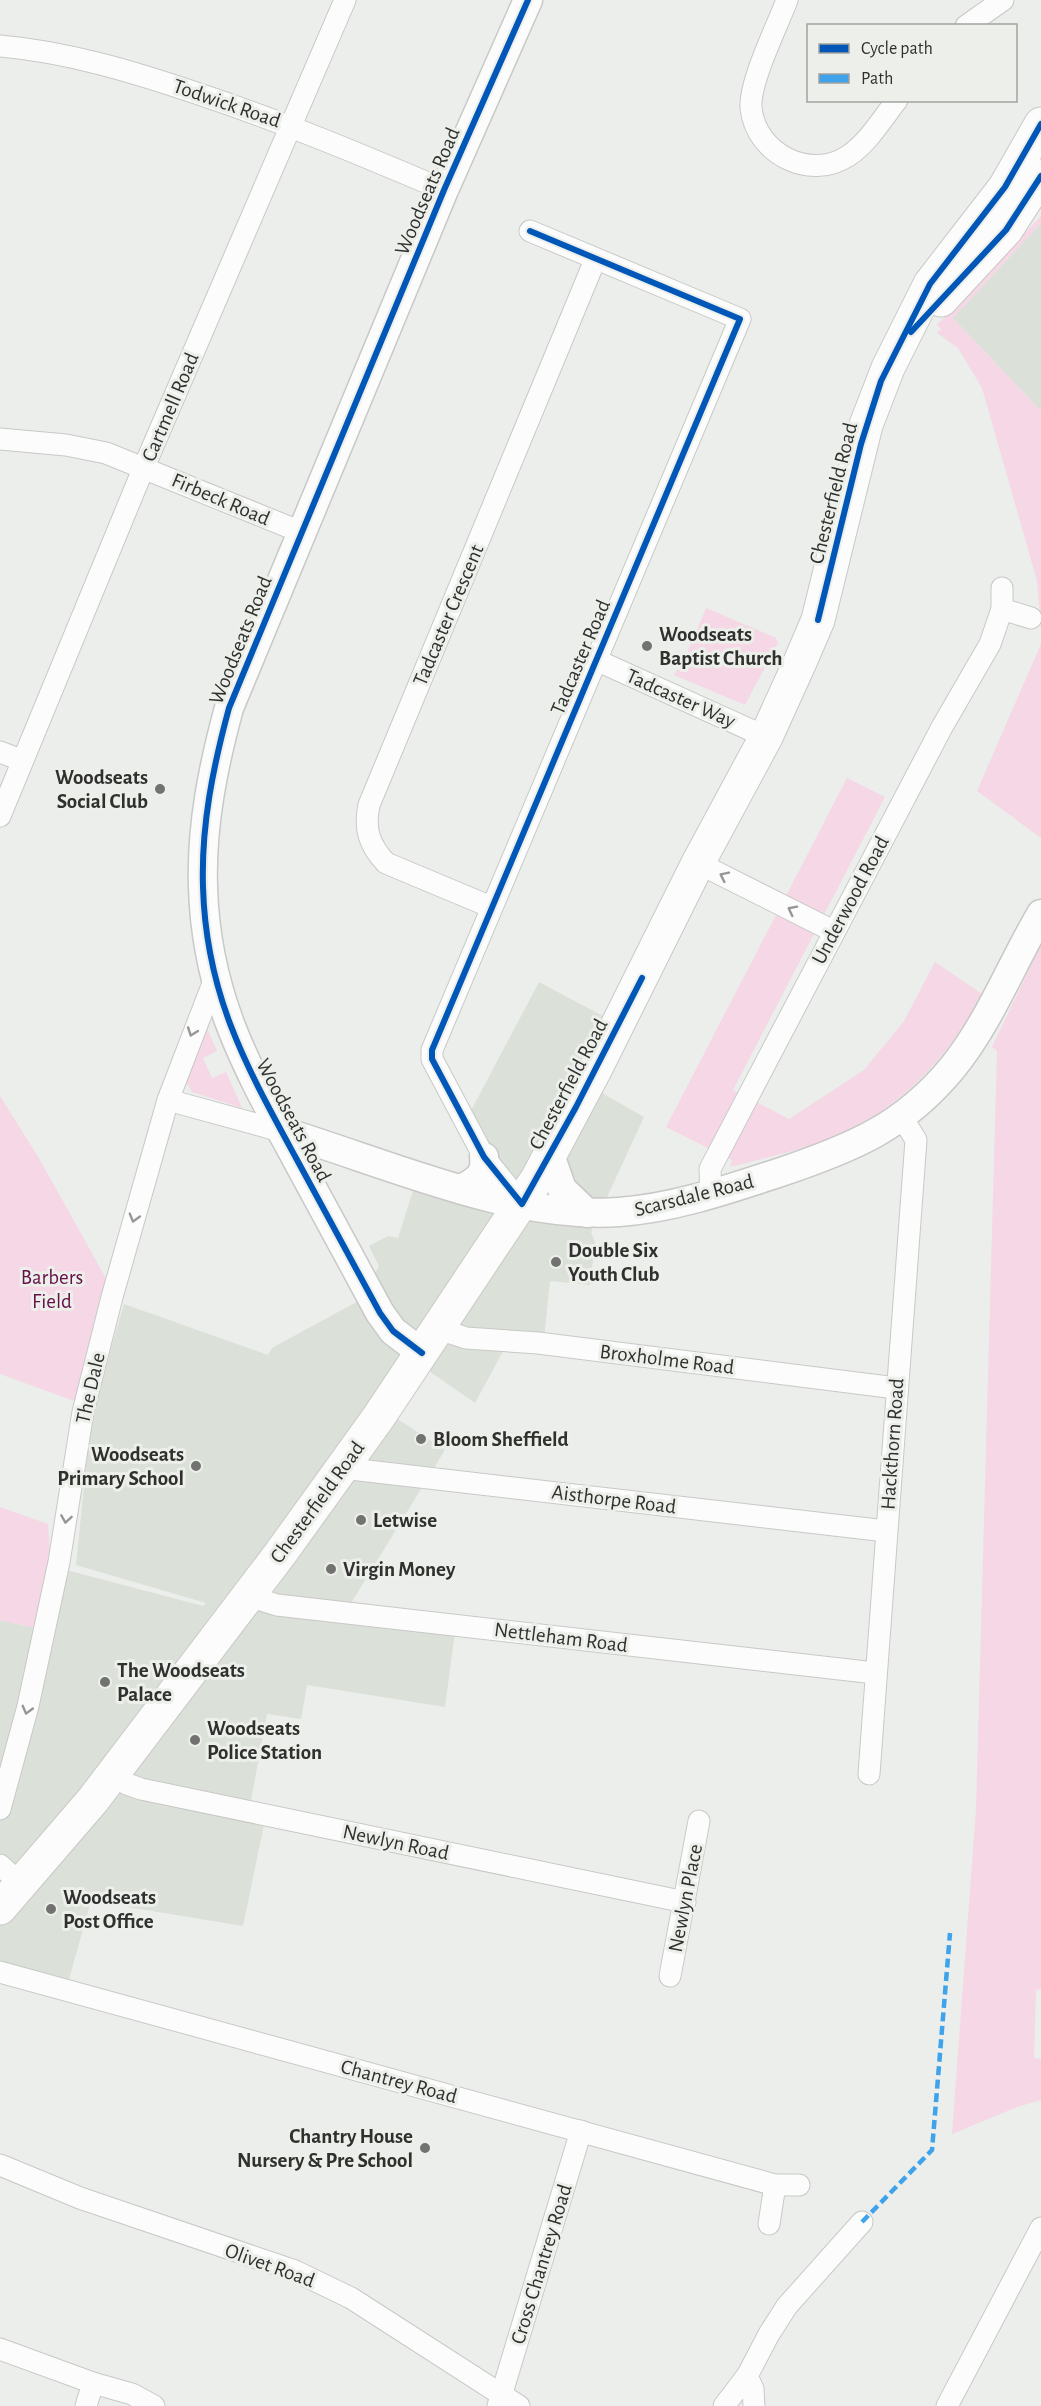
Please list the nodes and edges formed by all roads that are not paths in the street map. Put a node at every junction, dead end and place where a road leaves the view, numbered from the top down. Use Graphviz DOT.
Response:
graph roads {
  1 [pos="345,0"];
  2 [pos="528,0"];
  3 [pos="787,0"];
  4 [pos="1003,0"];
  5 [pos="969,24"];
  6 [pos="0,46"];
  7 [pos="895,102"];
  8 [pos="1041,124"];
  9 [pos="292,125"];
  10 [pos="1041,176"];
  11 [pos="444,190"];
  12 [pos="530,231"];
  13 [pos="596,260"];
  14 [pos="900,343"];
  15 [pos="0,439"];
  16 [pos="144,467"];
  17 [pos="301,532"];
  18 [pos="1002,588"];
  19 [pos="1002,609"];
  20 [pos="1031,618"];
  21 [pos="596,660"];
  22 [pos="766,737"];
  23 [pos="0,752"];
  24 [pos="21,760"];
  25 [pos="0,816"];
  26 [pos="698,863"];
  27 [pos="491,907"];
  28 [pos="1041,914"];
  29 [pos="833,931"];
  30 [pos="215,978"];
  31 [pos="168,1100"];
  32 [pos="902,1117"];
  33 [pos="281,1131"];
  34 [pos="550,1155"];
  35 [pos="484,1157"];
  36 [pos="461,1189"];
  37 [pos="711,1195"];
  38 [pos="522,1204"];
  39 [pos="587,1213"];
  40 [pos="430,1341"];
  41 [pos="896,1388"];
  42 [pos="342,1468"];
  43 [pos="886,1531"];
  44 [pos="248,1596"];
  45 [pos="875,1673"];
  46 [pos="111,1774"];
  47 [pos="869,1774"];
  48 [pos="0,1809"];
  49 [pos="699,1821"];
  50 [pos="7,1886"];
  51 [pos="685,1902"];
  52 [pos="0,1972"];
  53 [pos="670,1976"];
  54 [pos="581,2131"];
  55 [pos="0,2165"];
  56 [pos="775,2185"];
  57 [pos="799,2185"];
  58 [pos="862,2222"];
  59 [pos="769,2224"];
  60 [pos="1041,2228"];
  61 [pos="0,2349"];
  62 [pos="747,2376"];
  63 [pos="93,2383"];
  64 [pos="506,2403"];
  65 [pos="86,2406"];
  66 [pos="154,2406"];
  67 [pos="724,2406"];
  68 [pos="754,2406"];
  69 [pos="947,2406"];
  1 -- 9 [label="street, Cartmell Road"];
  2 -- 11 [label="street, Woodseats Road"];
  3 -- 7 [label="street"];
  4 -- 5 [label="street"];
  6 -- 9 [label="street, Todwick Road"];
  8 -- 14 [label="highway, Chesterfield Road"];
  9 -- 11 [label="street, Todwick Road"];
  9 -- 16 [label="street, Cartmell Road"];
  10 -- 14 [label="highway, Chesterfield Road"];
  11 -- 17 [label="street, Woodseats Road"];
  12 -- 13 [label="street, Tadcaster Road"];
  13 -- 21 [label="street, Tadcaster Road"];
  13 -- 27 [label="street, Tadcaster Crescent"];
  14 -- 22 [label="highway, Chesterfield Road"];
  15 -- 16 [label="street, Firbeck Road"];
  16 -- 17 [label="street, Firbeck Road"];
  16 -- 24 [label="street, Cartmell Road"];
  17 -- 30 [label="street, Woodseats Road"];
  18 -- 19 [label="street, Underwood Road"];
  19 -- 20 [label="street"];
  19 -- 29 [label="street, Underwood Road"];
  21 -- 22 [label="street, Tadcaster Way"];
  21 -- 27 [label="street, Tadcaster Road"];
  22 -- 26 [label="highway, Chesterfield Road"];
  23 -- 24 [label="street"];
  24 -- 25 [label="street, Cartmell Road"];
  29 -- 26 [label="street, one-way"];
  26 -- 34 [label="highway, Chesterfield Road"];
  27 -- 35 [label="street, Tadcaster Road"];
  28 -- 32 [label="street, Scarsdale Road"];
  29 -- 37 [label="street, Underwood Road"];
  30 -- 31 [label="street, The Dale, one-way"];
  30 -- 33 [label="street, Woodseats Road"];
  31 -- 33 [label="street, Scarsdale Road"];
  31 -- 48 [label="street, The Dale, one-way"];
  32 -- 37 [label="street, Scarsdale Road"];
  32 -- 41 [label="street, Hackthorn Road"];
  33 -- 36 [label="street, Scarsdale Road"];
  33 -- 40 [label="street, Woodseats Road"];
  34 -- 38 [label="highway, Chesterfield Road"];
  34 -- 39 [label="street"];
  35 -- 36 [label="street"];
  35 -- 38 [label="street, Tadcaster Road"];
  36 -- 38 [label="street, Scarsdale Road"];
  37 -- 39 [label="street, Scarsdale Road"];
  38 -- 39 [label="street, Scarsdale Road"];
  38 -- 40 [label="highway, Chesterfield Road"];
  40 -- 41 [label="street, Broxholme Road"];
  40 -- 42 [label="highway, Chesterfield Road"];
  41 -- 43 [label="street, Hackthorn Road"];
  42 -- 43 [label="street, Aisthorpe Road"];
  42 -- 44 [label="highway, Chesterfield Road"];
  43 -- 45 [label="street, Hackthorn Road"];
  44 -- 45 [label="street, Nettleham Road"];
  44 -- 46 [label="highway, Chesterfield Road"];
  45 -- 47 [label="street, Hackthorn Road"];
  46 -- 50 [label="highway, Chesterfield Road"];
  46 -- 51 [label="street, Newlyn Road"];
  49 -- 51 [label="street, Newlyn Place"];
  51 -- 53 [label="street, Newlyn Place"];
  52 -- 54 [label="street, Chantrey Road"];
  54 -- 56 [label="street, Chantrey Road"];
  54 -- 64 [label="street, Cross Chantrey Road"];
  55 -- 64 [label="street, Olivet Road"];
  56 -- 57 [label="street, Chantrey Road"];
  56 -- 59 [label="street"];
  58 -- 62 [label="street"];
  60 -- 69 [label="street"];
  61 -- 63 [label="street"];
  62 -- 67 [label="street"];
  62 -- 68 [label="street"];
  63 -- 65 [label="street"];
  63 -- 66 [label="street"];
}
